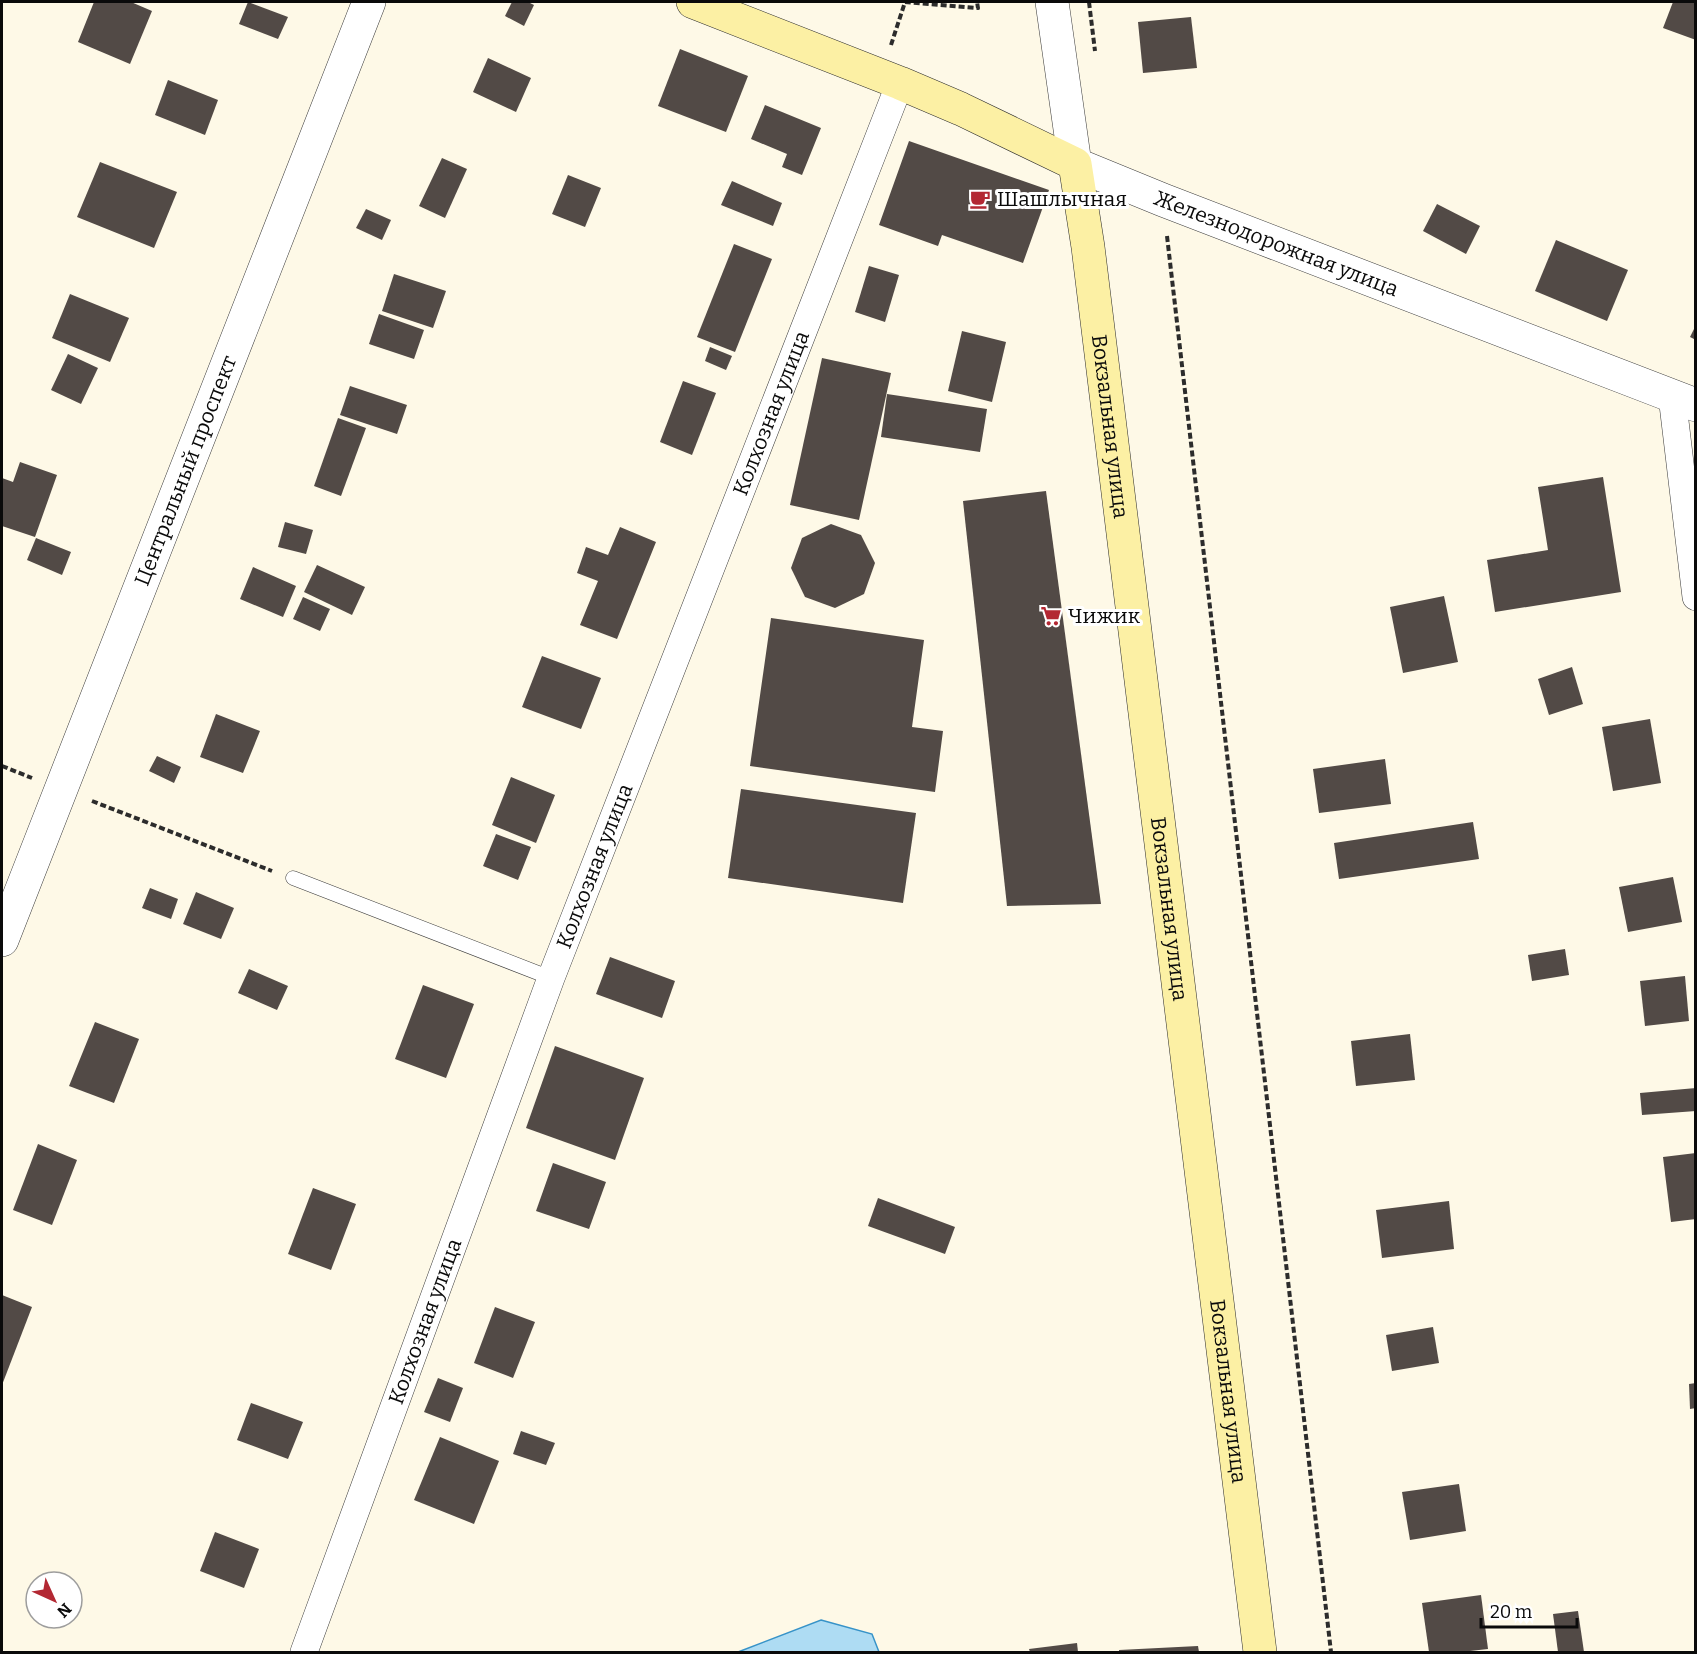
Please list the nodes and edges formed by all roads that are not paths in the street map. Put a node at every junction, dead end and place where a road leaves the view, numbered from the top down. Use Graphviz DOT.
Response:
graph roads {
  1 [pos="369,2"];
  2 [pos="693,2"];
  3 [pos="1052,2"];
  4 [pos="900,83"];
  5 [pos="1075,164"];
  6 [pos="1684,400"];
  7 [pos="1695,597"];
  8 [pos="293,878"];
  9 [pos="2,940"];
  10 [pos="551,978"];
  11 [pos="304,1653"];
  12 [pos="1260,1653"];
  1 -- 9 [label="street, Центральный проспект"];
  2 -- 4 [label="main road, Железнодорожная улица"];
  3 -- 5 [label="street"];
  4 -- 5 [label="main road, Железнодорожная улица"];
  4 -- 10 [label="street, Колхозная улица"];
  5 -- 6 [label="street, Железнодорожная улица"];
  5 -- 12 [label="main road, Вокзальная улица"];
  6 -- 7 [label="street"];
  8 -- 10 [label="lane"];
  10 -- 11 [label="street, Колхозная улица"];
}
